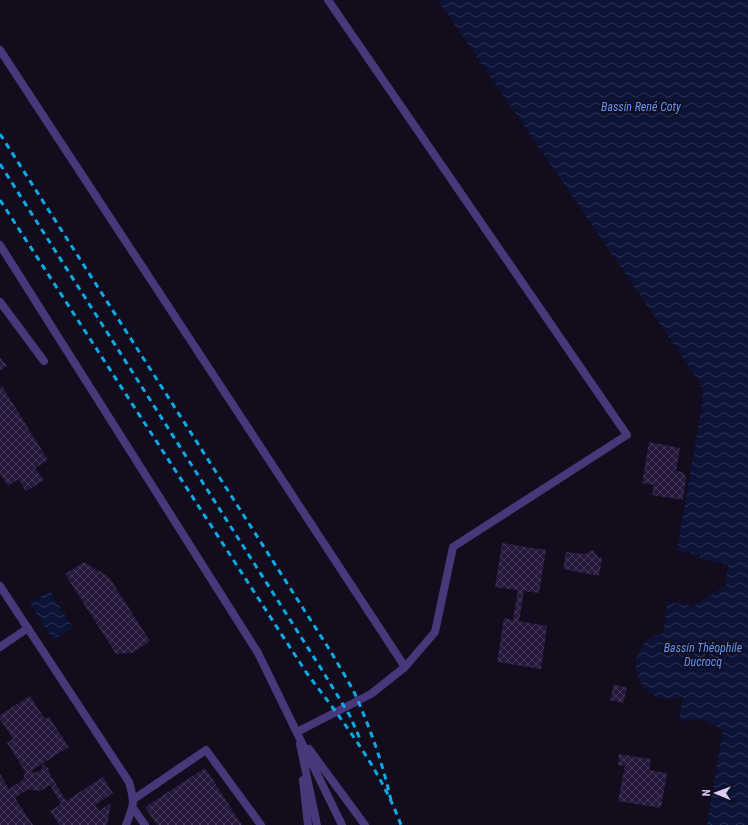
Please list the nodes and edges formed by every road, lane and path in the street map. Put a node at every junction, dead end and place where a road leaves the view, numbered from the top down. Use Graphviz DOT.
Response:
graph roads {
  1 [pos="328,0"];
  2 [pos="0,50"];
  3 [pos="0,245"];
  4 [pos="0,302"];
  5 [pos="44,361"];
  6 [pos="0,586"];
  7 [pos="28,628"];
  8 [pos="0,647"];
  9 [pos="405,667"];
  10 [pos="297,732"];
  11 [pos="134,803"];
  12 [pos="126,825"];
  13 [pos="145,825"];
  14 [pos="262,825"];
  15 [pos="308,825"];
  16 [pos="317,825"];
  17 [pos="342,825"];
  18 [pos="365,825"];
  1 -- 9 [label="lane"];
  2 -- 9 [label="lane"];
  3 -- 10 [label="lane"];
  4 -- 5 [label="lane"];
  6 -- 7 [label="lane"];
  7 -- 8 [label="lane"];
  7 -- 11 [label="lane"];
  9 -- 10 [label="lane"];
  10 -- 15 [label="lane"];
  10 -- 16 [label="lane"];
  10 -- 17 [label="lane"];
  10 -- 18 [label="lane"];
  11 -- 12 [label="lane"];
  11 -- 13 [label="lane"];
  11 -- 14 [label="lane"];
}
